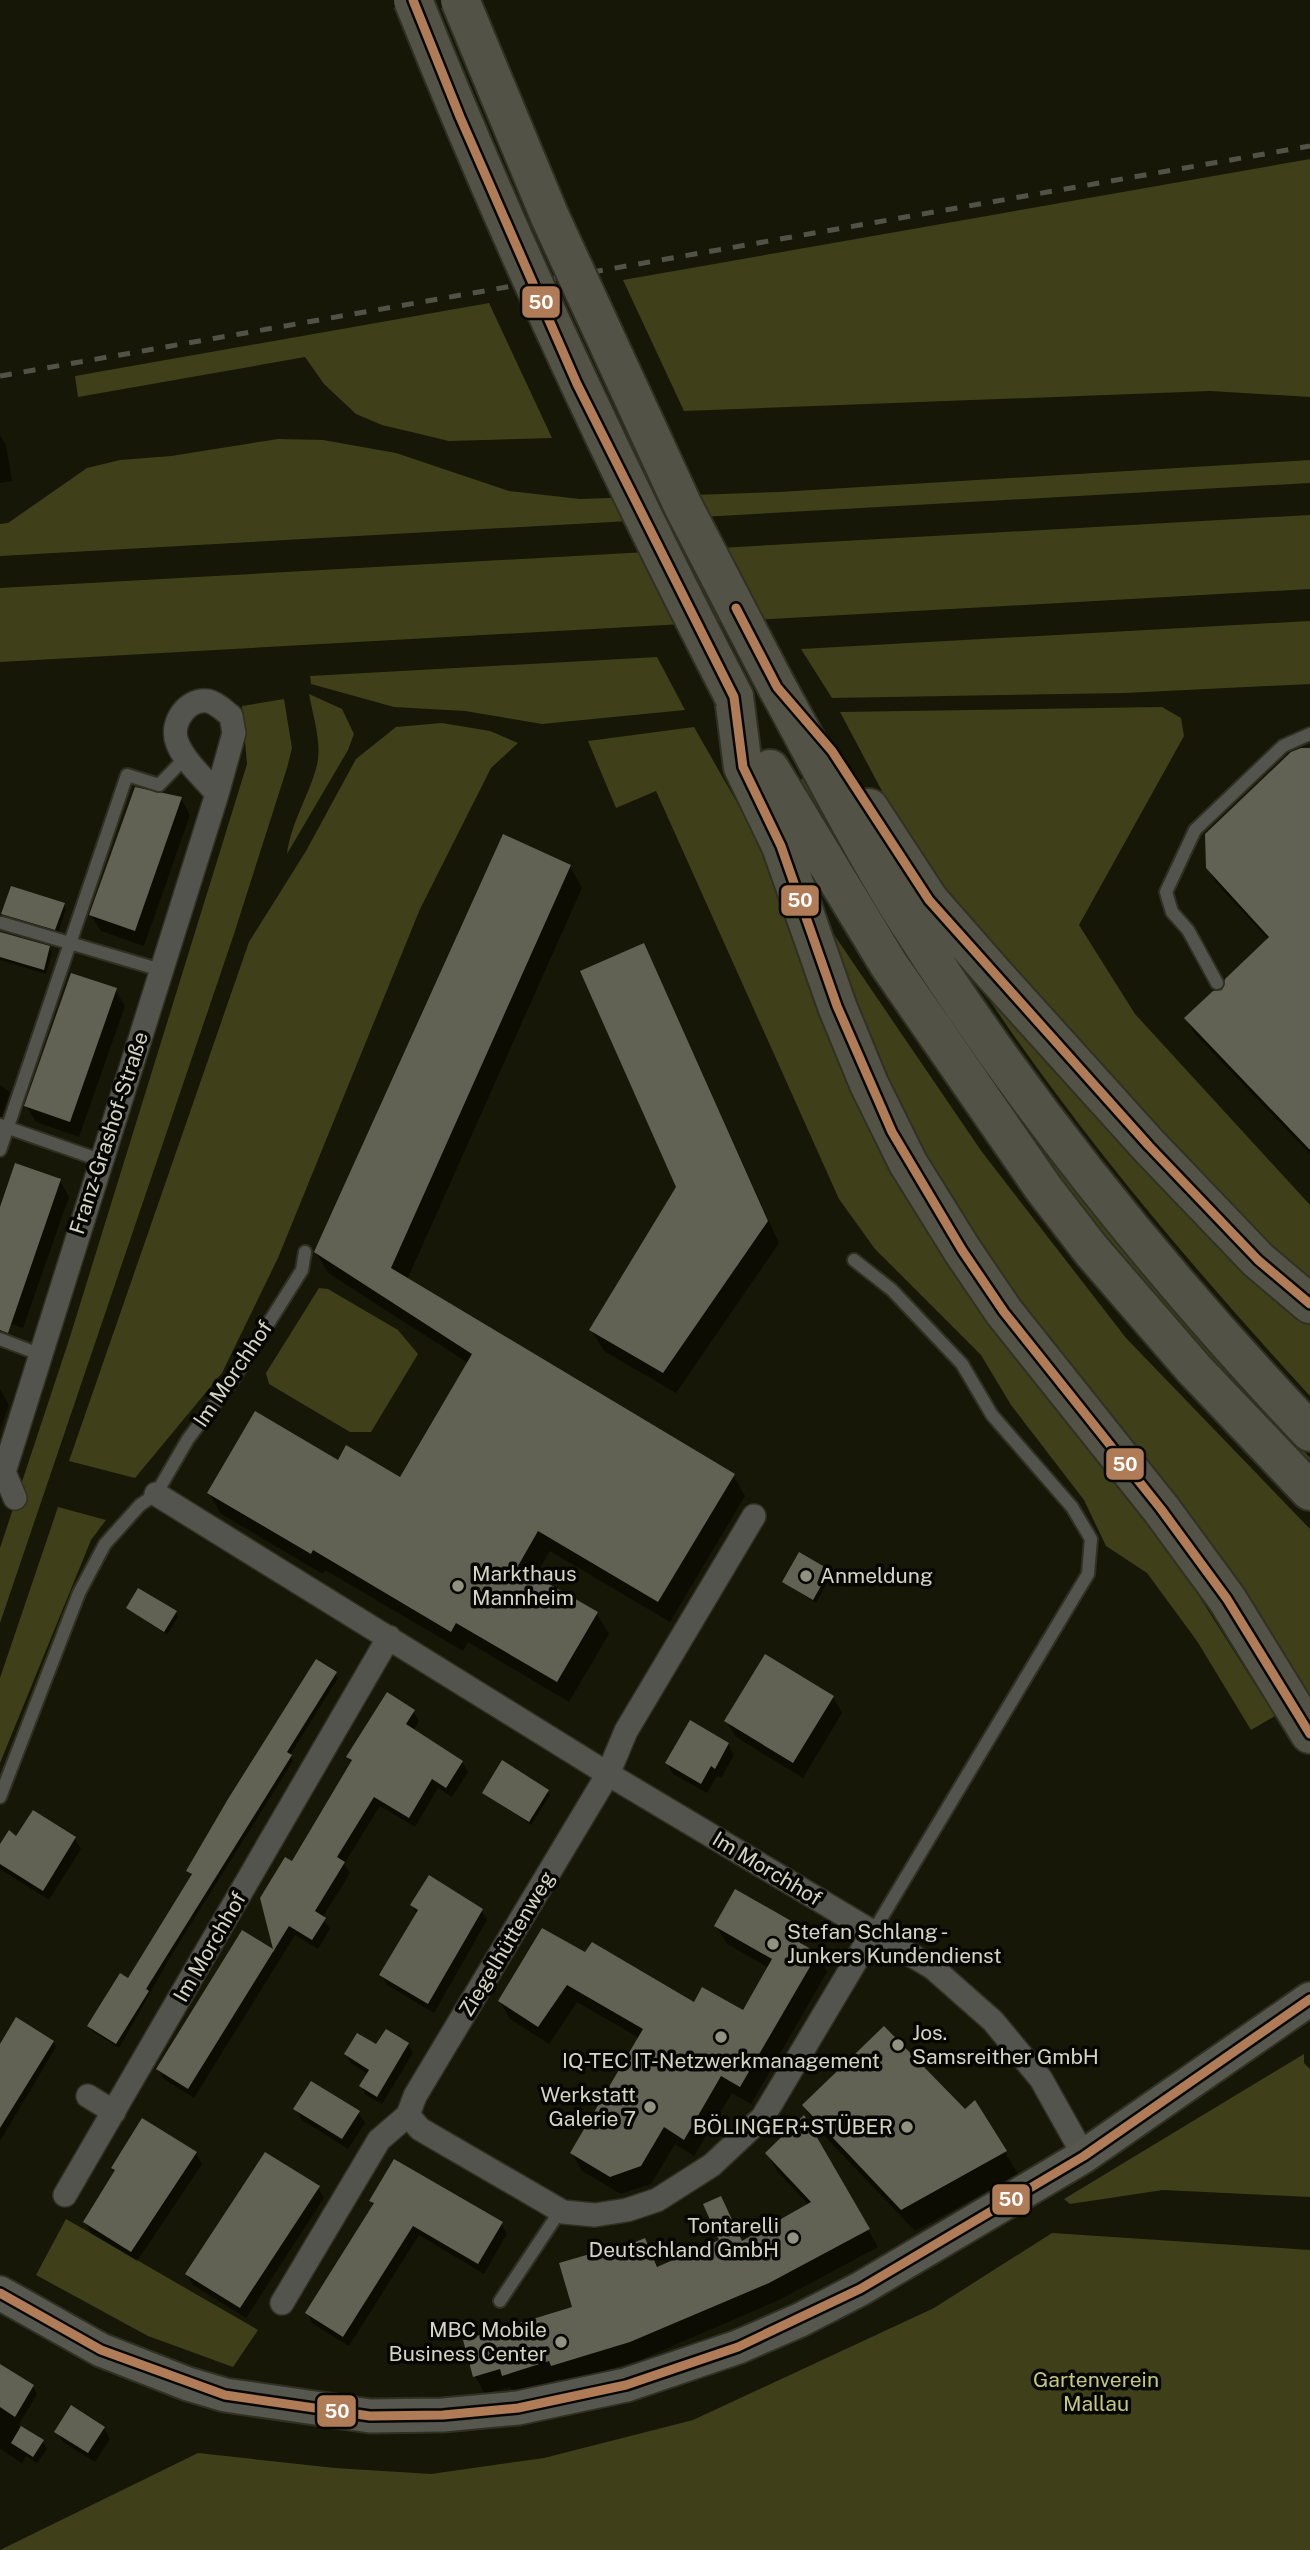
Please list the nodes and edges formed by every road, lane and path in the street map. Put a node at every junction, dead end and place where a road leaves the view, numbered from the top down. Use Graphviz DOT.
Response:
graph roads {
  1 [pos="413,0"];
  2 [pos="460,0"];
  3 [pos="1310,734"];
  4 [pos="187,756"];
  5 [pos="832,769"];
  6 [pos="760,775"];
  7 [pos="216,794"];
  8 [pos="2,923"];
  9 [pos="69,943"];
  10 [pos="161,970"];
  11 [pos="1217,984"];
  12 [pos="4,1127"];
  13 [pos="0,1150"];
  14 [pos="100,1160"];
  15 [pos="304,1252"];
  16 [pos="855,1260"];
  17 [pos="1310,1304"];
  18 [pos="0,1339"];
  19 [pos="39,1354"];
  20 [pos="1310,1433"];
  21 [pos="2,1471"];
  22 [pos="1310,1491"];
  23 [pos="156,1494"];
  24 [pos="15,1498"];
  25 [pos="754,1516"];
  26 [pos="389,1637"];
  27 [pos="1310,1734"];
  28 [pos="608,1774"];
  29 [pos="0,1797"];
  30 [pos="873,1932"];
  31 [pos="1310,1999"];
  32 [pos="88,2096"];
  33 [pos="114,2112"];
  34 [pos="408,2115"];
  35 [pos="1084,2155"];
  36 [pos="65,2195"];
  37 [pos="560,2211"];
  38 [pos="0,2293"];
  39 [pos="500,2301"];
  40 [pos="282,2303"];
  1 -- 6 [label="highway, bridge"];
  2 -- 5 [label="highway, bridge"];
  3 -- 11 [label="lane"];
  4 -- 7 [label="street, Franz-Grashof-Straße"];
  4 -- 7 [label="street, Franz-Grashof-Straße"];
  4 -- 9 [label="lane"];
  5 -- 17 [label="highway"];
  5 -- 20 [label="highway"];
  6 -- 22 [label="highway"];
  6 -- 27 [label="highway"];
  7 -- 10 [label="street, Franz-Grashof-Straße"];
  8 -- 9 [label="lane"];
  9 -- 10 [label="lane"];
  9 -- 12 [label="lane"];
  10 -- 14 [label="street, Franz-Grashof-Straße"];
  12 -- 13 [label="lane"];
  12 -- 14 [label="lane"];
  14 -- 19 [label="street, Franz-Grashof-Straße"];
  15 -- 23 [label="lane, Im Morchhof"];
  16 -- 30 [label="lane"];
  18 -- 19 [label="lane"];
  19 -- 21 [label="street, Franz-Grashof-Straße"];
  21 -- 24 [label="street, Franz-Grashof-Straße"];
  23 -- 26 [label="street, Im Morchhof"];
  23 -- 29 [label="lane, Im Morchhof"];
  25 -- 28 [label="street"];
  26 -- 28 [label="street, Im Morchhof"];
  26 -- 33 [label="street, Im Morchhof"];
  28 -- 30 [label="street, Im Morchhof"];
  28 -- 34 [label="street, Ziegelhüttenweg"];
  30 -- 35 [label="street, Im Morchhof"];
  30 -- 37 [label="street"];
  31 -- 35 [label="main road"];
  32 -- 33 [label="street"];
  33 -- 36 [label="street, Im Morchhof"];
  34 -- 37 [label="street"];
  34 -- 40 [label="street, Ziegelhüttenweg"];
  35 -- 38 [label="main road"];
  37 -- 39 [label="lane"];
}
